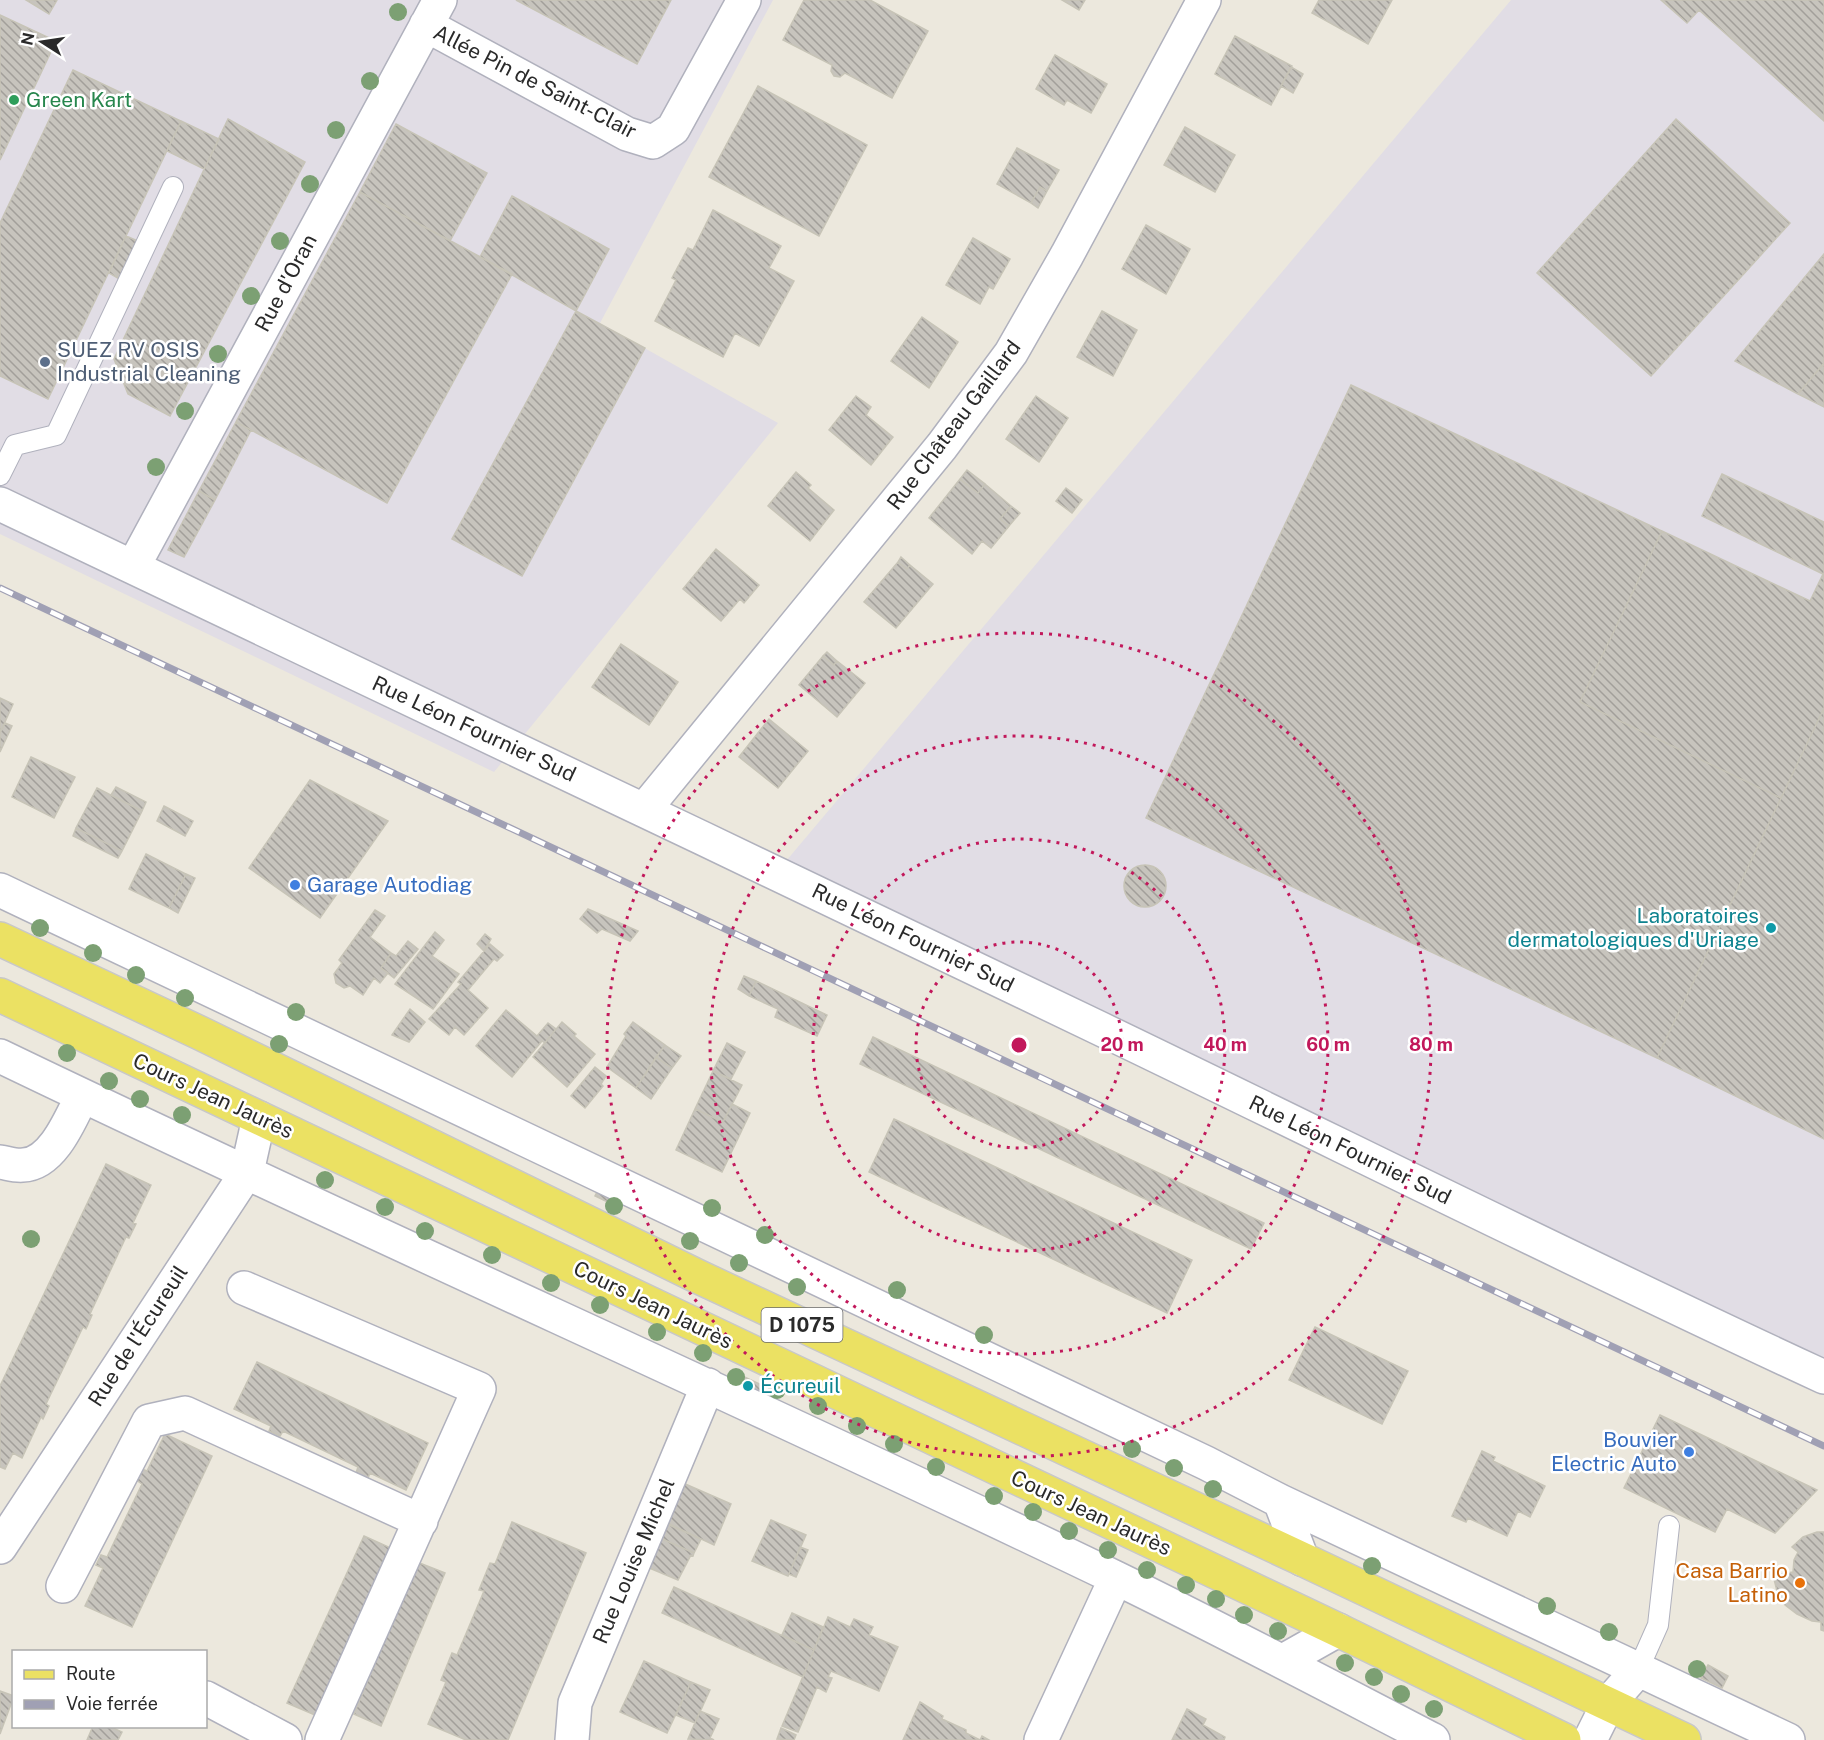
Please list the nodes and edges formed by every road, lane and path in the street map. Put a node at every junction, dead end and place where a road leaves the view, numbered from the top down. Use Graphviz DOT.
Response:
graph roads {
  1 [pos="744,0"];
  2 [pos="1204,0"];
  3 [pos="433,13"];
  4 [pos="173,187"];
  5 [pos="0,475"];
  6 [pos="0,504"];
  7 [pos="133,567"];
  8 [pos="644,810"];
  9 [pos="0,890"];
  10 [pos="0,939"];
  11 [pos="0,995"];
  12 [pos="251,1010"];
  13 [pos="200,1033"];
  14 [pos="0,1056"];
  15 [pos="82,1096"];
  16 [pos="259,1118"];
  17 [pos="0,1162"];
  18 [pos="247,1172"];
  19 [pos="244,1288"];
  20 [pos="1824,1377"];
  21 [pos="708,1385"];
  22 [pos="1280,1501"];
  23 [pos="421,1521"];
  24 [pos="1669,1526"];
  25 [pos="0,1547"];
  26 [pos="1302,1559"];
  27 [pos="1116,1578"];
  28 [pos="63,1586"];
  29 [pos="1338,1630"];
  30 [pos="1283,1661"];
  31 [pos="1638,1670"];
  32 [pos="207,1699"];
  33 [pos="1608,1704"];
  34 [pos="285,1740"];
  35 [pos="322,1740"];
  36 [pos="572,1740"];
  37 [pos="1041,1740"];
  38 [pos="1433,1740"];
  39 [pos="1564,1740"];
  40 [pos="1590,1740"];
  41 [pos="1684,1740"];
  42 [pos="1788,1740"];
  1 -- 3 [label="street, Allée Pin de Saint-Clair"];
  2 -- 8 [label="street, Rue Château Gaillard"];
  3 -- 7 [label="street, Rue d'Oran"];
  4 -- 5 [label="lane"];
  6 -- 7 [label="street, Rue Léon Fournier Sud"];
  7 -- 8 [label="street, Rue Léon Fournier Sud"];
  8 -- 20 [label="street, Rue Léon Fournier Sud"];
  9 -- 12 [label="street"];
  10 -- 13 [label="main road, D 1075"];
  11 -- 16 [label="main road, Cours Jean Jaurès / D 1075"];
  12 -- 13 [label="street"];
  12 -- 22 [label="street"];
  13 -- 26 [label="main road, D 1075"];
  14 -- 15 [label="street"];
  15 -- 17 [label="street"];
  15 -- 18 [label="street"];
  16 -- 18 [label="street, Rue de l'Écureuil"];
  16 -- 29 [label="main road, Cours Jean Jaurès / D 1075"];
  18 -- 21 [label="street"];
  18 -- 25 [label="street, Rue de l'Écureuil"];
  19 -- 23 [label="street"];
  21 -- 27 [label="street"];
  21 -- 36 [label="street, Rue Louise Michel"];
  22 -- 26 [label="street"];
  22 -- 31 [label="street"];
  23 -- 28 [label="street"];
  23 -- 35 [label="street"];
  24 -- 31 [label="lane"];
  26 -- 33 [label="main road, D 1075"];
  27 -- 30 [label="street"];
  27 -- 37 [label="street"];
  29 -- 30 [label="street"];
  29 -- 39 [label="main road, Cours Jean Jaurès / D 1075"];
  30 -- 38 [label="street"];
  31 -- 33 [label="street"];
  31 -- 42 [label="street"];
  32 -- 34 [label="street"];
  33 -- 40 [label="street"];
  33 -- 41 [label="main road, D 1075"];
}
